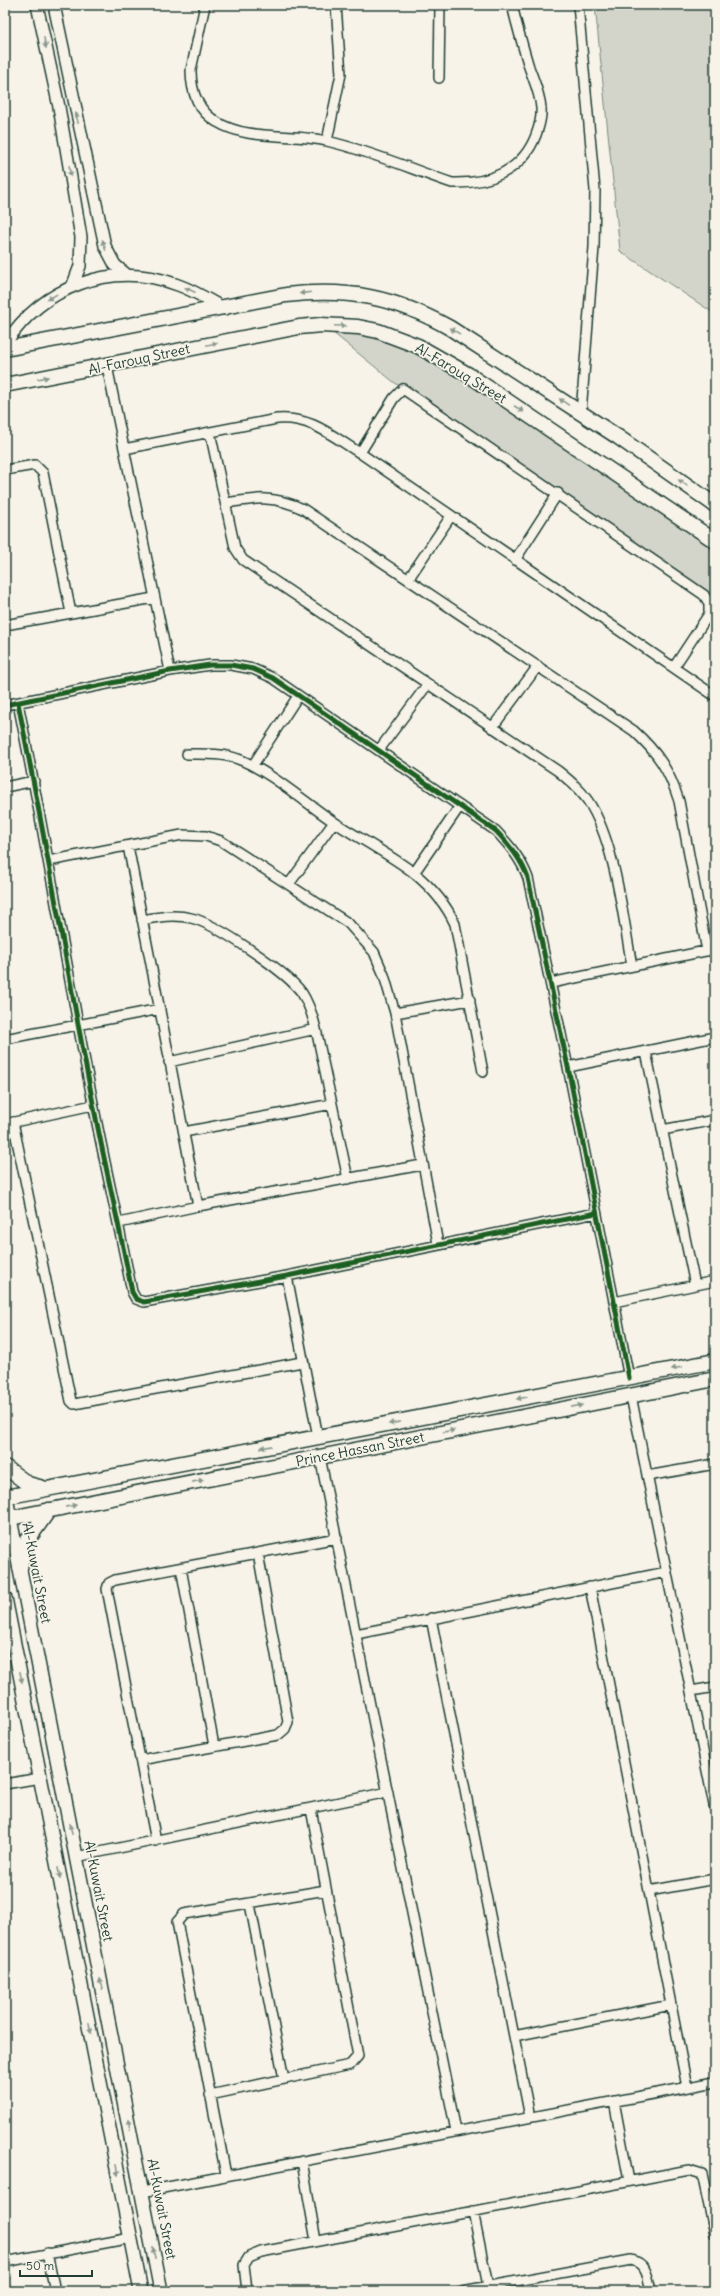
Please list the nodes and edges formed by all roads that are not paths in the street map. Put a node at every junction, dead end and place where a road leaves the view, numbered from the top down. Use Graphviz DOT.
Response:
graph roads {
  1 [pos="37,5"];
  2 [pos="54,5"];
  3 [pos="205,5"];
  4 [pos="336,5"];
  5 [pos="440,5"];
  6 [pos="512,5"];
  7 [pos="578,5"];
  8 [pos="439,78"];
  9 [pos="327,141"];
  10 [pos="127,275"];
  11 [pos="72,287"];
  12 [pos="224,309"];
  13 [pos="5,344"];
  14 [pos="5,349"];
  15 [pos="107,366"];
  16 [pos="5,385"];
  17 [pos="582,413"];
  18 [pos="210,432"];
  19 [pos="124,449"];
  20 [pos="360,453"];
  21 [pos="5,470"];
  22 [pos="558,493"];
  23 [pos="226,503"];
  24 [pos="715,505"];
  25 [pos="451,516"];
  26 [pos="715,541"];
  27 [pos="515,560"];
  28 [pos="409,578"];
  29 [pos="154,598"];
  30 [pos="71,613"];
  31 [pos="5,625"];
  32 [pos="538,666"];
  33 [pos="674,667"];
  34 [pos="170,671"];
  35 [pos="427,685"];
  36 [pos="298,696"];
  37 [pos="715,696"];
  38 [pos="18,703"];
  39 [pos="5,705"];
  40 [pos="492,728"];
  41 [pos="379,750"];
  42 [pos="187,754"];
  43 [pos="253,765"];
  44 [pos="34,781"];
  45 [pos="5,787"];
  46 [pos="460,806"];
  47 [pos="334,822"];
  48 [pos="128,846"];
  49 [pos="49,861"];
  50 [pos="414,873"];
  51 [pos="289,884"];
  52 [pos="142,920"];
  53 [pos="711,950"];
  54 [pos="632,966"];
  55 [pos="551,983"];
  56 [pos="470,1000"];
  57 [pos="160,1009"];
  58 [pos="395,1013"];
  59 [pos="78,1026"];
  60 [pos="316,1029"];
  61 [pos="5,1037"];
  62 [pos="715,1037"];
  63 [pos="646,1052"];
  64 [pos="169,1062"];
  65 [pos="568,1068"];
  66 [pos="484,1072"];
  67 [pos="332,1104"];
  68 [pos="93,1105"];
  69 [pos="715,1120"];
  70 [pos="9,1123"];
  71 [pos="662,1130"];
  72 [pos="184,1132"];
  73 [pos="422,1165"];
  74 [pos="348,1179"];
  75 [pos="198,1206"];
  76 [pos="596,1213"];
  77 [pos="119,1223"];
  78 [pos="438,1244"];
  79 [pos="286,1276"];
  80 [pos="715,1281"];
  81 [pos="694,1285"];
  82 [pos="614,1302"];
  83 [pos="715,1361"];
  84 [pos="302,1362"];
  85 [pos="628,1378"];
  86 [pos="715,1379"];
  87 [pos="631,1396"];
  88 [pos="318,1437"];
  89 [pos="320,1457"];
  90 [pos="715,1464"];
  91 [pos="5,1467"];
  92 [pos="647,1476"];
  93 [pos="48,1489"];
  94 [pos="5,1496"];
  95 [pos="49,1510"];
  96 [pos="7,1518"];
  97 [pos="337,1538"];
  98 [pos="258,1553"];
  99 [pos="20,1568"];
  100 [pos="181,1568"];
  101 [pos="667,1572"];
  102 [pos="590,1587"];
  103 [pos="5,1598"];
  104 [pos="432,1618"];
  105 [pos="356,1634"];
  106 [pos="715,1687"];
  107 [pos="691,1692"];
  108 [pos="214,1746"];
  109 [pos="140,1760"];
  110 [pos="40,1778"];
  111 [pos="5,1784"];
  112 [pos="388,1792"];
  113 [pos="311,1809"];
  114 [pos="715,1810"];
  115 [pos="156,1841"];
  116 [pos="76,1857"];
  117 [pos="715,1879"];
  118 [pos="326,1890"];
  119 [pos="650,1891"];
  120 [pos="250,1904"];
  121 [pos="104,2000"];
  122 [pos="672,2005"];
  123 [pos="85,2006"];
  124 [pos="514,2036"];
  125 [pos="284,2079"];
  126 [pos="715,2082"];
  127 [pos="687,2087"];
  128 [pos="210,2095"];
  129 [pos="614,2101"];
  130 [pos="530,2117"];
  131 [pos="456,2131"];
  132 [pos="302,2161"];
  133 [pos="226,2175"];
  134 [pos="628,2182"];
  135 [pos="142,2192"];
  136 [pos="473,2211"];
  137 [pos="715,2234"];
  138 [pos="130,2238"];
  139 [pos="316,2241"];
  140 [pos="47,2253"];
  141 [pos="5,2262"];
  142 [pos="488,2286"];
  143 [pos="55,2291"];
  144 [pos="141,2291"];
  145 [pos="161,2291"];
  146 [pos="247,2291"];
  147 [pos="462,2291"];
  148 [pos="651,2291"];
  1 -- 11 [label="street, one-way"];
  10 -- 2 [label="street, one-way"];
  3 -- 9 [label="street"];
  4 -- 9 [label="street"];
  5 -- 8 [label="street"];
  6 -- 9 [label="street"];
  7 -- 17 [label="street"];
  10 -- 11 [label="street"];
  12 -- 10 [label="street, one-way"];
  11 -- 13 [label="street, one-way"];
  12 -- 14 [label="main road"];
  17 -- 12 [label="main road, one-way"];
  16 -- 15 [label="main road, Al-Farouq Street, one-way"];
  15 -- 19 [label="street"];
  15 -- 26 [label="main road, Al-Farouq Street, one-way"];
  24 -- 17 [label="main road, one-way"];
  18 -- 19 [label="street"];
  18 -- 20 [label="street"];
  18 -- 23 [label="street"];
  19 -- 29 [label="street"];
  20 -- 22 [label="street"];
  20 -- 25 [label="street"];
  21 -- 30 [label="street"];
  22 -- 27 [label="street"];
  22 -- 33 [label="street"];
  23 -- 28 [label="street"];
  23 -- 35 [label="street"];
  25 -- 27 [label="street"];
  25 -- 28 [label="street"];
  27 -- 33 [label="street"];
  28 -- 32 [label="street"];
  29 -- 30 [label="street"];
  29 -- 34 [label="street"];
  30 -- 31 [label="street"];
  32 -- 40 [label="street"];
  32 -- 53 [label="street"];
  33 -- 37 [label="street"];
  34 -- 36 [label="street"];
  34 -- 38 [label="street"];
  35 -- 40 [label="street"];
  35 -- 41 [label="street"];
  36 -- 41 [label="street"];
  36 -- 43 [label="street"];
  38 -- 39 [label="street"];
  38 -- 44 [label="street"];
  40 -- 54 [label="street"];
  41 -- 46 [label="street"];
  42 -- 43 [label="street"];
  43 -- 47 [label="street"];
  44 -- 45 [label="street"];
  44 -- 49 [label="street"];
  46 -- 50 [label="street"];
  46 -- 55 [label="street"];
  47 -- 50 [label="street"];
  47 -- 51 [label="street"];
  48 -- 49 [label="street"];
  48 -- 51 [label="street"];
  48 -- 52 [label="street"];
  49 -- 59 [label="street"];
  50 -- 56 [label="street"];
  51 -- 58 [label="street"];
  52 -- 57 [label="street"];
  52 -- 60 [label="street"];
  53 -- 54 [label="street"];
  54 -- 55 [label="street"];
  55 -- 65 [label="street"];
  56 -- 58 [label="street"];
  56 -- 66 [label="street"];
  57 -- 59 [label="street"];
  57 -- 64 [label="street"];
  58 -- 73 [label="street"];
  59 -- 61 [label="street"];
  59 -- 68 [label="street"];
  60 -- 64 [label="street"];
  60 -- 67 [label="street"];
  62 -- 63 [label="street"];
  63 -- 65 [label="street"];
  63 -- 71 [label="street"];
  64 -- 72 [label="street"];
  65 -- 76 [label="street"];
  67 -- 72 [label="street"];
  67 -- 74 [label="street"];
  68 -- 70 [label="street"];
  68 -- 77 [label="street"];
  69 -- 71 [label="street"];
  70 -- 84 [label="street"];
  71 -- 81 [label="street"];
  72 -- 75 [label="street"];
  73 -- 74 [label="street"];
  73 -- 78 [label="street"];
  74 -- 75 [label="street"];
  75 -- 77 [label="street"];
  76 -- 78 [label="street"];
  76 -- 82 [label="street"];
  77 -- 79 [label="street"];
  78 -- 79 [label="street"];
  79 -- 84 [label="street"];
  80 -- 81 [label="street"];
  81 -- 82 [label="street"];
  82 -- 85 [label="street"];
  83 -- 85 [label="main road, Prince Hassan Street, one-way"];
  84 -- 88 [label="street"];
  85 -- 88 [label="main road, Prince Hassan Street, one-way"];
  86 -- 87 [label="main road, Prince Hassan Street"];
  89 -- 87 [label="main road, Prince Hassan Street, one-way"];
  87 -- 92 [label="street"];
  88 -- 93 [label="main road, Prince Hassan Street, one-way"];
  95 -- 89 [label="main road, Prince Hassan Street, one-way"];
  89 -- 97 [label="street"];
  90 -- 92 [label="street"];
  91 -- 93 [label="main road"];
  92 -- 101 [label="street"];
  93 -- 94 [label="main road, Prince Hassan Street"];
  94 -- 96 [label="main road, Al-Kuwait Street"];
  95 -- 96 [label="main road, Prince Hassan Street"];
  95 -- 99 [label="main road"];
  96 -- 99 [label="main road, Al-Kuwait Street"];
  97 -- 98 [label="street"];
  97 -- 105 [label="street"];
  98 -- 100 [label="street"];
  98 -- 108 [label="street"];
  116 -- 99 [label="main road, Al-Kuwait Street, one-way"];
  100 -- 108 [label="street"];
  100 -- 109 [label="street"];
  101 -- 102 [label="street"];
  101 -- 107 [label="street"];
  102 -- 104 [label="street"];
  102 -- 119 [label="street"];
  103 -- 110 [label="main road, one-way"];
  104 -- 105 [label="street"];
  104 -- 124 [label="street"];
  105 -- 112 [label="street"];
  106 -- 107 [label="street"];
  107 -- 114 [label="street"];
  108 -- 109 [label="street"];
  109 -- 115 [label="street"];
  110 -- 111 [label="street"];
  110 -- 123 [label="main road, one-way"];
  112 -- 113 [label="street"];
  112 -- 131 [label="street"];
  113 -- 115 [label="street"];
  113 -- 118 [label="street"];
  115 -- 116 [label="street"];
  121 -- 116 [label="main road, Al-Kuwait Street, one-way"];
  117 -- 119 [label="street"];
  118 -- 120 [label="street"];
  118 -- 125 [label="street"];
  119 -- 122 [label="street"];
  120 -- 125 [label="street"];
  120 -- 128 [label="street"];
  121 -- 123 [label="main road"];
  135 -- 121 [label="main road, Al-Kuwait Street, one-way"];
  122 -- 124 [label="street"];
  122 -- 127 [label="street"];
  123 -- 138 [label="main road, one-way"];
  124 -- 130 [label="street"];
  125 -- 128 [label="street"];
  126 -- 127 [label="street"];
  127 -- 129 [label="street"];
  128 -- 133 [label="street"];
  129 -- 130 [label="street"];
  129 -- 134 [label="street"];
  130 -- 131 [label="street"];
  131 -- 132 [label="street"];
  132 -- 133 [label="street"];
  132 -- 139 [label="street"];
  133 -- 135 [label="street"];
  134 -- 136 [label="street"];
  134 -- 137 [label="street"];
  145 -- 135 [label="main road, Al-Kuwait Street, one-way"];
  136 -- 139 [label="street"];
  136 -- 142 [label="street"];
  138 -- 140 [label="street"];
  138 -- 144 [label="main road"];
  139 -- 146 [label="street"];
  140 -- 141 [label="street"];
  140 -- 143 [label="street"];
  142 -- 147 [label="street"];
  142 -- 148 [label="street"];
}
